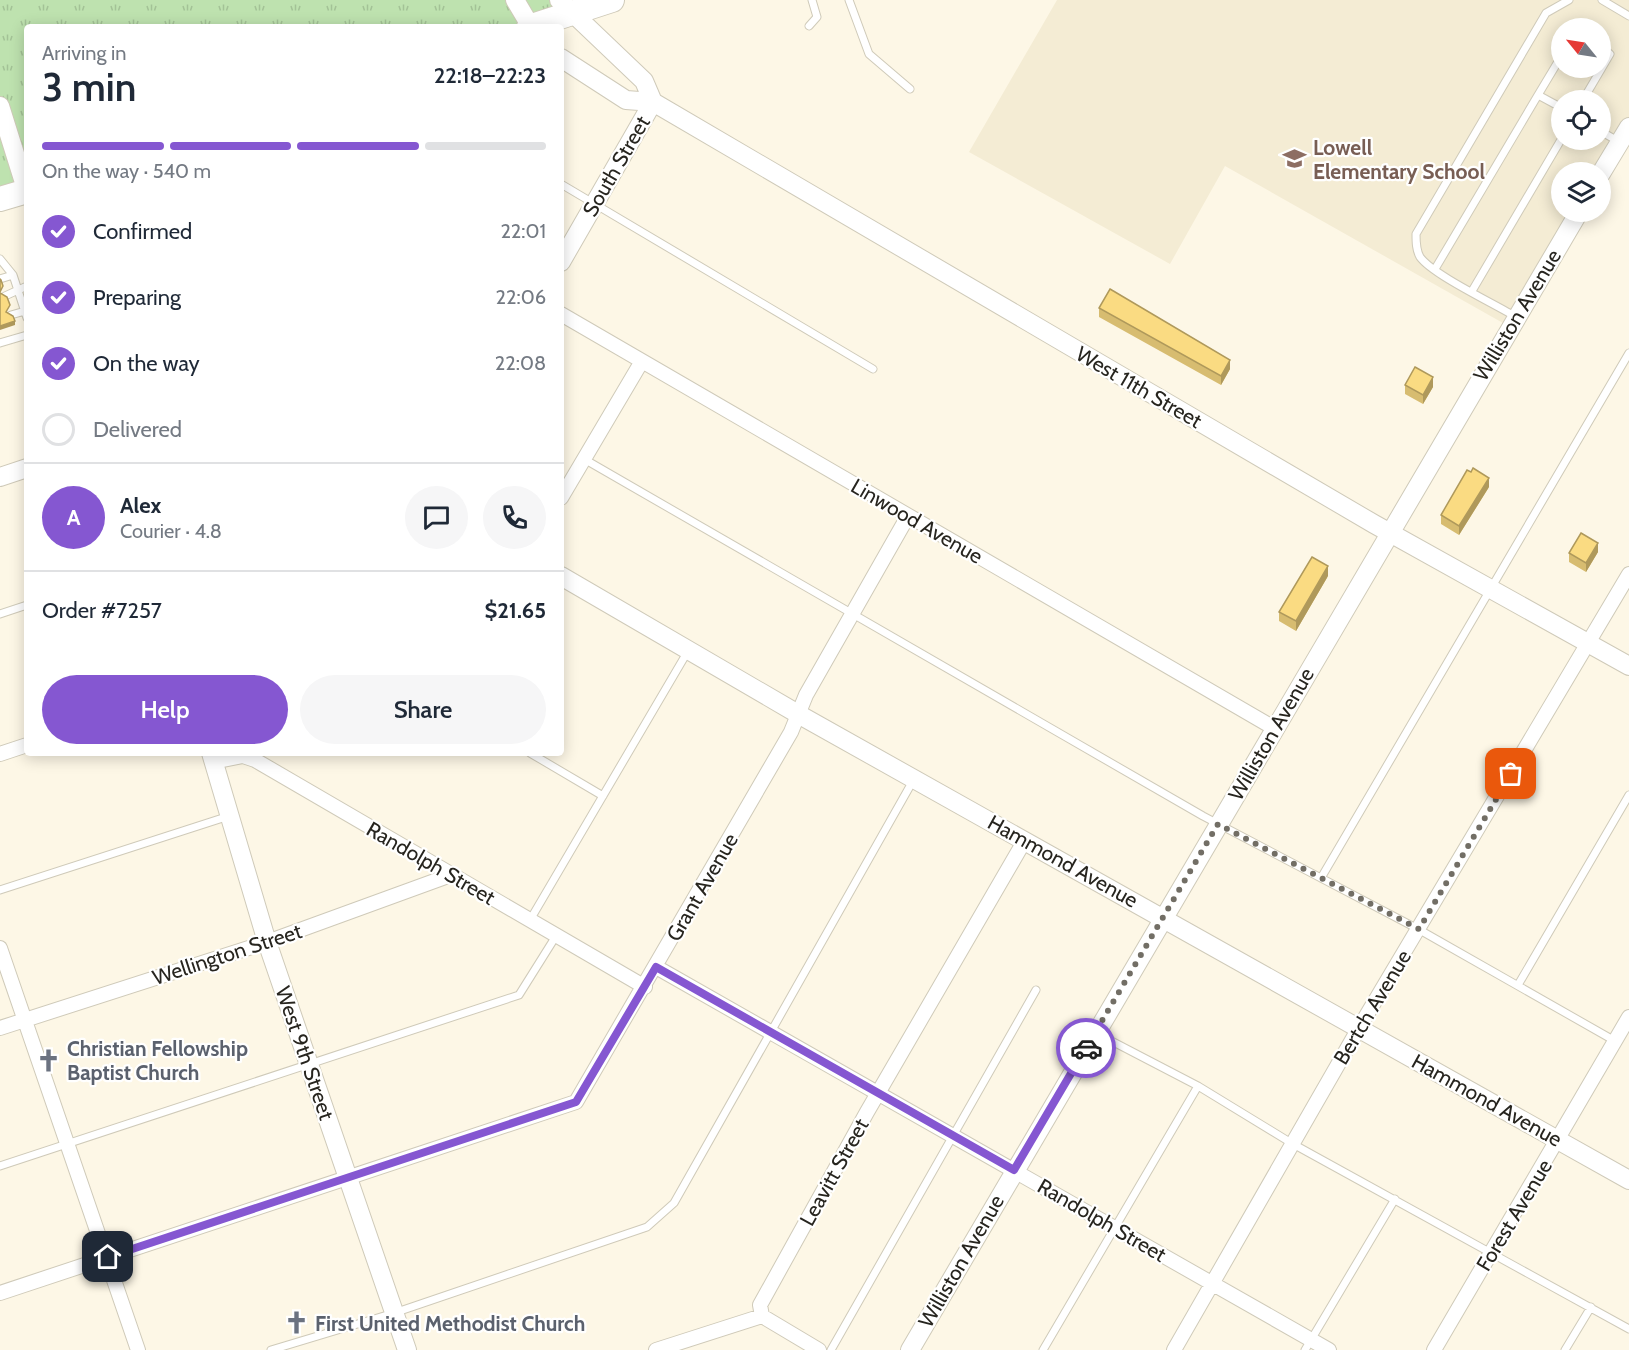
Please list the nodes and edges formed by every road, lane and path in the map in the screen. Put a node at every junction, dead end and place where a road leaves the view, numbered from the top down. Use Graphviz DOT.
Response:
graph roads {
  1 [pos="516,0"];
  2 [pos="612,0"];
  3 [pos="812,0"];
  4 [pos="849,0"];
  5 [pos="1569,0"];
  6 [pos="1602,0"];
  7 [pos="566,6"];
  8 [pos="1629,16"];
  9 [pos="528,24"];
  10 [pos="535,24"];
  11 [pos="809,26"];
  12 [pos="564,60"];
  13 [pos="1551,73"];
  14 [pos="910,89"];
  15 [pos="1538,95"];
  16 [pos="653,102"];
  17 [pos="1551,102"];
  18 [pos="0,106"];
  19 [pos="1611,134"];
  20 [pos="1626,138"];
  21 [pos="1555,150"];
  22 [pos="1609,162"];
  23 [pos="24,182"];
  24 [pos="564,186"];
  25 [pos="24,192"];
  26 [pos="0,199"];
  27 [pos="594,204"];
  28 [pos="1573,222"];
  29 [pos="564,257"];
  30 [pos="0,259"];
  31 [pos="1435,269"];
  32 [pos="13,275"];
  33 [pos="0,279"];
  34 [pos="24,287"];
  35 [pos="18,290"];
  36 [pos="1472,291"];
  37 [pos="5,296"];
  38 [pos="24,308"];
  39 [pos="24,314"];
  40 [pos="11,315"];
  41 [pos="564,316"];
  42 [pos="1516,317"];
  43 [pos="24,336"];
  44 [pos="0,343"];
  45 [pos="1629,353"];
  46 [pos="642,361"];
  47 [pos="873,369"];
  48 [pos="584,459"];
  49 [pos="24,469"];
  50 [pos="0,477"];
  51 [pos="564,493"];
  52 [pos="908,516"];
  53 [pos="1388,532"];
  54 [pos="1629,574"];
  55 [pos="564,578"];
  56 [pos="1489,588"];
  57 [pos="24,606"];
  58 [pos="853,612"];
  59 [pos="0,614"];
  60 [pos="1589,643"];
  61 [pos="689,650"];
  62 [pos="1629,666"];
  63 [pos="798,714"];
  64 [pos="1274,729"];
  65 [pos="24,746"];
  66 [pos="0,754"];
  67 [pos="535,756"];
  68 [pos="212,757"];
  69 [pos="914,778"];
  70 [pos="1629,795"];
  71 [pos="603,796"];
  72 [pos="230,816"];
  73 [pos="1218,824"];
  74 [pos="1025,840"];
  75 [pos="451,875"];
  76 [pos="1321,878"];
  77 [pos="0,890"];
  78 [pos="1164,917"];
  79 [pos="530,920"];
  80 [pos="1419,929"];
  81 [pos="556,936"];
  82 [pos="267,942"];
  83 [pos="0,948"];
  84 [pos="656,967"];
  85 [pos="1518,985"];
  86 [pos="645,987"];
  87 [pos="1036,990"];
  88 [pos="1629,1017"];
  89 [pos="23,1020"];
  90 [pos="0,1028"];
  91 [pos="1359,1028"];
  92 [pos="772,1032"];
  93 [pos="1095,1033"];
  94 [pos="1615,1041"];
  95 [pos="309,1062"];
  96 [pos="1198,1086"];
  97 [pos="878,1093"];
  98 [pos="953,1135"];
  99 [pos="1558,1140"];
  100 [pos="1293,1144"];
  101 [pos="68,1145"];
  102 [pos="0,1166"];
  103 [pos="1014,1170"];
  104 [pos="349,1178"];
  105 [pos="1629,1180"];
  106 [pos="1395,1199"];
  107 [pos="1114,1227"];
  108 [pos="1492,1251"];
  109 [pos="108,1257"];
  110 [pos="1212,1283"];
  111 [pos="0,1293"];
  112 [pos="1591,1307"];
  113 [pos="394,1312"];
  114 [pos="762,1316"];
  115 [pos="1629,1329"];
  116 [pos="1308,1345"];
  117 [pos="138,1350"];
  118 [pos="271,1350"];
  119 [pos="406,1350"];
  120 [pos="656,1350"];
  121 [pos="819,1350"];
  122 [pos="831,1350"];
  123 [pos="910,1350"];
  124 [pos="1043,1350"];
  125 [pos="1174,1350"];
  126 [pos="1329,1350"];
  127 [pos="1434,1350"];
  128 [pos="1565,1350"];
  1 -- 9 [label="main road"];
  2 -- 7 [label="highway"];
  3 -- 11 [label="lane"];
  4 -- 14 [label="lane"];
  5 -- 31 [label="lane"];
  6 -- 8 [label="lane"];
  7 -- 10 [label="highway"];
  7 -- 16 [label="main road"];
  12 -- 16 [label="main road, West 11th Street"];
  13 -- 15 [label="lane"];
  15 -- 17 [label="lane"];
  15 -- 31 [label="lane"];
  16 -- 27 [label="main road, South Street"];
  16 -- 53 [label="main road, West 11th Street"];
  18 -- 23 [label="main road"];
  19 -- 20 [label="lane"];
  20 -- 22 [label="main road"];
  21 -- 36 [label="lane"];
  24 -- 27 [label="lane"];
  25 -- 26 [label="highway"];
  27 -- 29 [label="main road, South Street"];
  27 -- 47 [label="lane"];
  28 -- 42 [label="main road, Williston Avenue"];
  30 -- 32 [label="lane"];
  31 -- 36 [label="lane"];
  32 -- 33 [label="lane"];
  32 -- 35 [label="lane"];
  34 -- 35 [label="lane"];
  35 -- 37 [label="lane"];
  35 -- 38 [label="lane"];
  36 -- 42 [label="lane"];
  39 -- 40 [label="lane"];
  41 -- 46 [label="street, Linwood Avenue"];
  42 -- 53 [label="main road, Williston Avenue"];
  43 -- 44 [label="lane"];
  45 -- 56 [label="lane"];
  46 -- 48 [label="street"];
  46 -- 52 [label="street, Linwood Avenue"];
  48 -- 51 [label="street"];
  48 -- 58 [label="lane"];
  49 -- 50 [label="main road"];
  52 -- 58 [label="street, Grant Avenue"];
  52 -- 64 [label="street, Linwood Avenue"];
  53 -- 56 [label="main road, West 11th Street"];
  53 -- 64 [label="main road, Williston Avenue"];
  54 -- 60 [label="street, Bertch Avenue"];
  55 -- 61 [label="main road, Hammond Avenue"];
  56 -- 60 [label="main road, West 11th Street"];
  56 -- 76 [label="lane"];
  57 -- 59 [label="lane"];
  58 -- 63 [label="street, Grant Avenue"];
  58 -- 73 [label="lane"];
  60 -- 62 [label="main road, West 11th Street"];
  60 -- 80 [label="street, Bertch Avenue"];
  61 -- 63 [label="main road, Hammond Avenue"];
  61 -- 71 [label="lane"];
  63 -- 69 [label="main road, Hammond Avenue"];
  63 -- 84 [label="street, Grant Avenue"];
  64 -- 73 [label="main road, Williston Avenue"];
  65 -- 66 [label="street"];
  67 -- 71 [label="lane"];
  68 -- 72 [label="main road, West 9th Street"];
  68 -- 75 [label="street, Randolph Street"];
  69 -- 74 [label="main road, Hammond Avenue"];
  69 -- 92 [label="lane"];
  70 -- 85 [label="lane"];
  71 -- 79 [label="lane"];
  72 -- 77 [label="lane"];
  72 -- 82 [label="main road, West 9th Street"];
  73 -- 76 [label="lane"];
  73 -- 78 [label="main road, Williston Avenue"];
  74 -- 78 [label="main road, Hammond Avenue"];
  74 -- 97 [label="street, Leavitt Street"];
  75 -- 79 [label="street, Randolph Street"];
  75 -- 82 [label="street, Wellington Street"];
  76 -- 80 [label="lane"];
  78 -- 91 [label="main road, Hammond Avenue"];
  78 -- 93 [label="main road, Williston Avenue"];
  79 -- 81 [label="street, Randolph Street"];
  80 -- 85 [label="lane"];
  80 -- 91 [label="street, Bertch Avenue"];
  81 -- 86 [label="street, Randolph Street"];
  81 -- 95 [label="lane"];
  82 -- 89 [label="street, Wellington Street"];
  82 -- 95 [label="main road, West 9th Street"];
  83 -- 89 [label="street"];
  84 -- 86 [label="street, Grant Avenue"];
  84 -- 92 [label="street, Randolph Street"];
  85 -- 94 [label="lane"];
  86 -- 104 [label="street, Grant Avenue"];
  87 -- 98 [label="lane"];
  88 -- 94 [label="street, Forest Avenue"];
  89 -- 90 [label="street, Wellington Street"];
  89 -- 101 [label="street"];
  91 -- 99 [label="main road, Hammond Avenue"];
  91 -- 100 [label="street, Bertch Avenue"];
  92 -- 97 [label="street, Randolph Street"];
  92 -- 113 [label="lane"];
  93 -- 96 [label="lane"];
  93 -- 103 [label="main road, Williston Avenue"];
  94 -- 99 [label="street, Forest Avenue"];
  95 -- 101 [label="lane"];
  95 -- 104 [label="main road, West 9th Street"];
  96 -- 100 [label="lane"];
  96 -- 107 [label="lane"];
  97 -- 98 [label="street, Randolph Street"];
  97 -- 114 [label="street, Leavitt Street"];
  98 -- 103 [label="street, Randolph Street"];
  98 -- 122 [label="lane"];
  99 -- 105 [label="main road, Hammond Avenue"];
  99 -- 108 [label="street, Forest Avenue"];
  100 -- 106 [label="lane"];
  100 -- 110 [label="street, Bertch Avenue"];
  101 -- 102 [label="lane"];
  101 -- 109 [label="street"];
  103 -- 107 [label="street, Randolph Street"];
  103 -- 123 [label="main road, Williston Avenue"];
  104 -- 109 [label="street, Grant Avenue"];
  104 -- 113 [label="main road, West 9th Street"];
  106 -- 108 [label="lane"];
  106 -- 116 [label="lane"];
  107 -- 110 [label="street, Randolph Street"];
  107 -- 124 [label="lane"];
  108 -- 112 [label="lane"];
  108 -- 127 [label="street, Forest Avenue"];
  109 -- 111 [label="street, Grant Avenue"];
  109 -- 117 [label="street"];
  110 -- 116 [label="street, Randolph Street"];
  110 -- 125 [label="street, Bertch Avenue"];
  112 -- 115 [label="lane"];
  112 -- 128 [label="lane"];
  113 -- 118 [label="lane"];
  113 -- 119 [label="main road, West 9th Street"];
  114 -- 120 [label="street"];
  114 -- 121 [label="street"];
  116 -- 126 [label="street, Randolph Street"];
}
